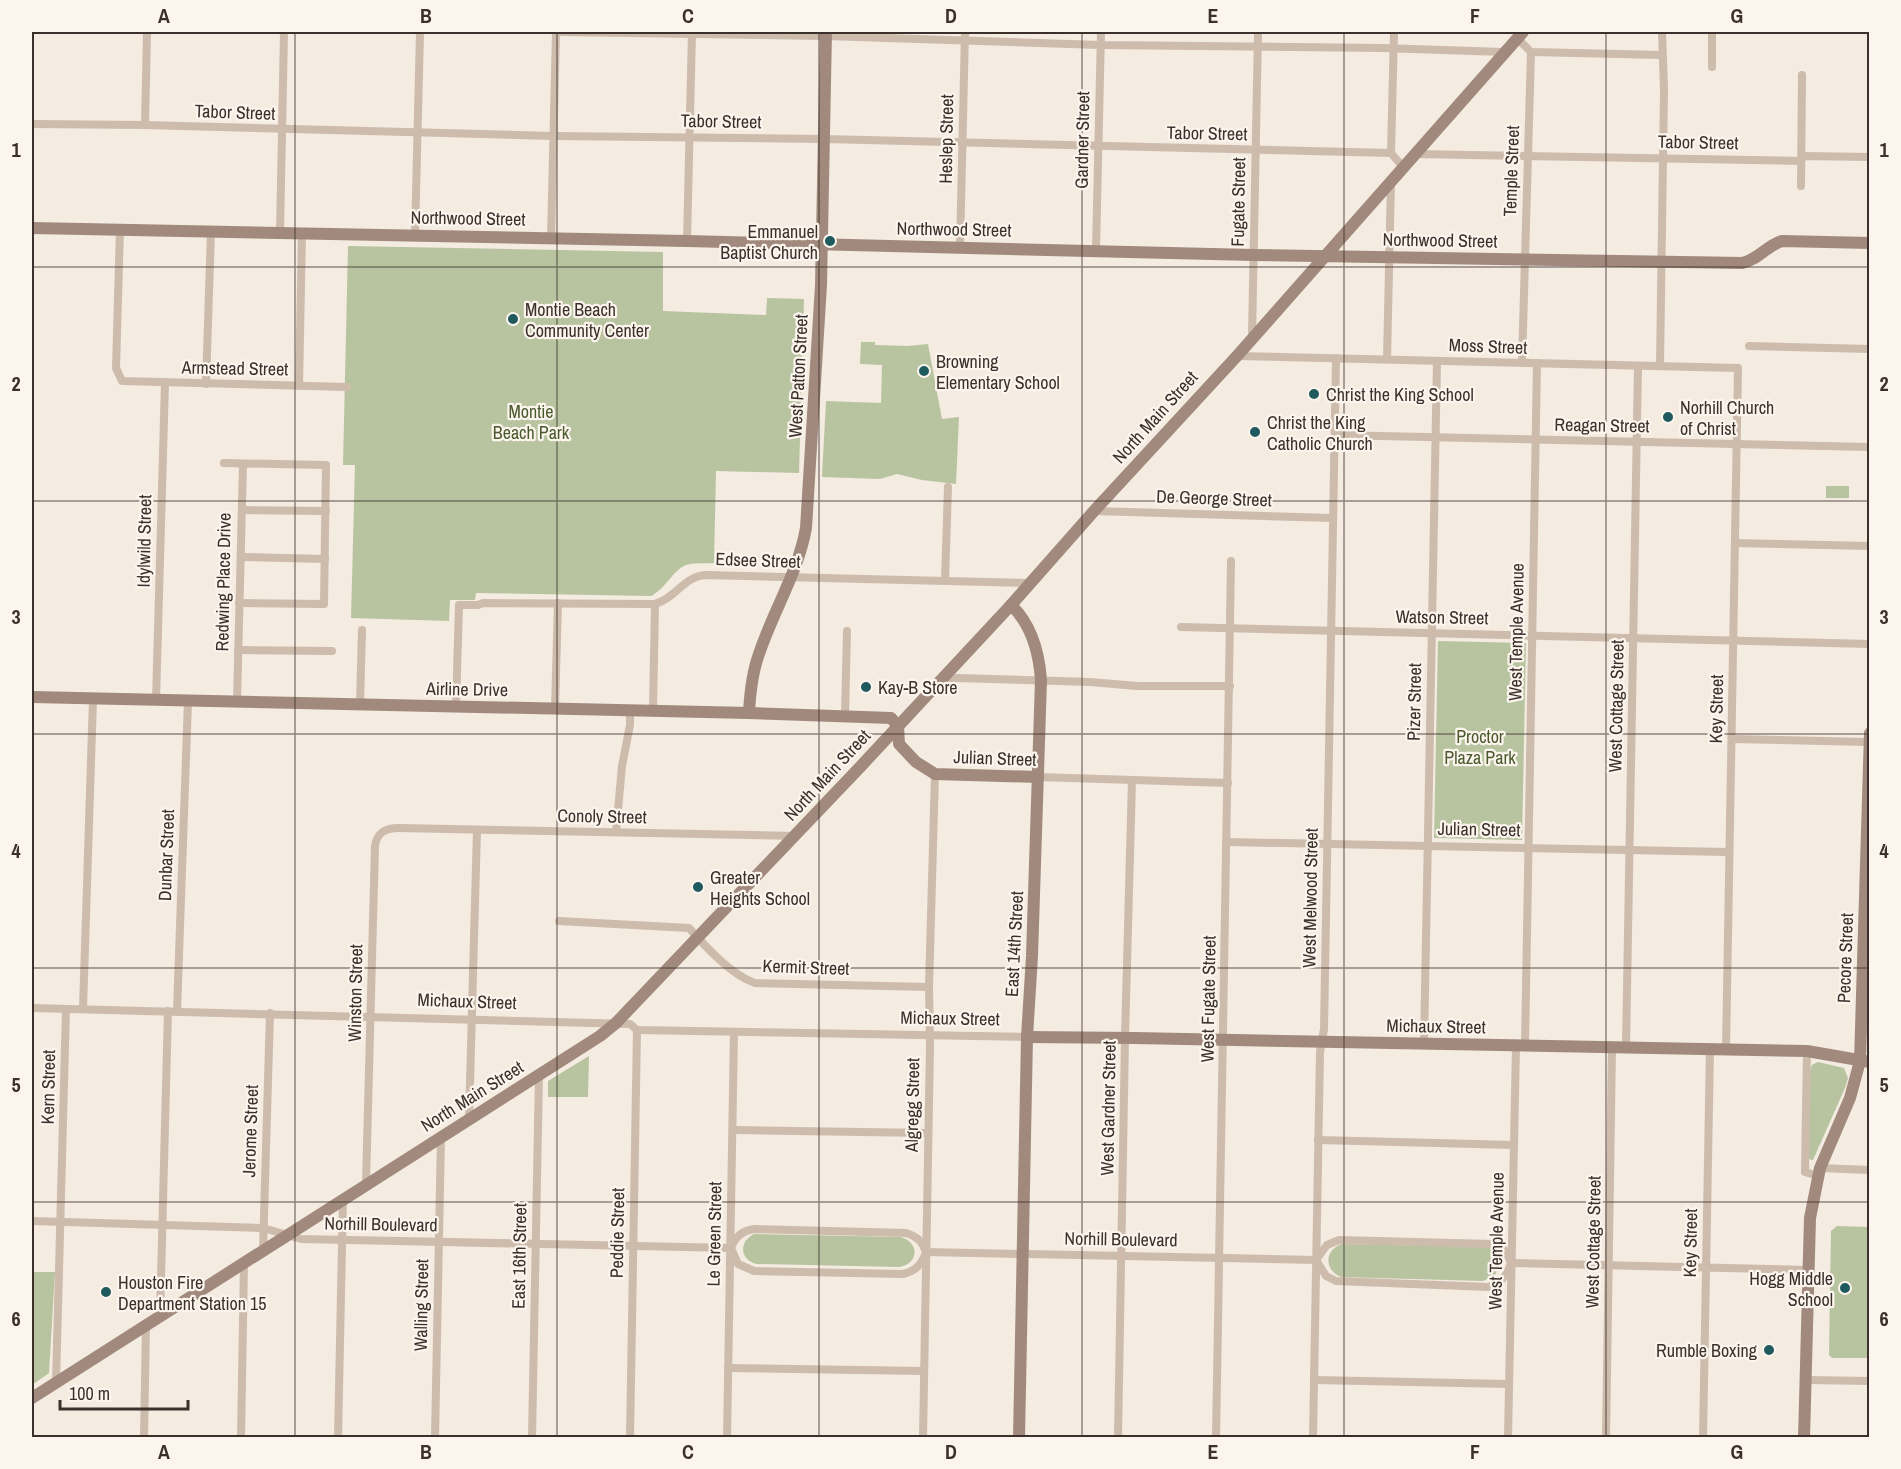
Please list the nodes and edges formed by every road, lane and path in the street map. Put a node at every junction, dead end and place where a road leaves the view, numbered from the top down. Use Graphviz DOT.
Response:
graph roads {
  1 [pos="147,32"];
  2 [pos="284,32"];
  3 [pos="420,32"];
  4 [pos="556,32"];
  5 [pos="561,32"];
  6 [pos="1101,32"];
  7 [pos="1258,32"];
  8 [pos="1394,32"];
  9 [pos="1662,32"];
  10 [pos="1712,32"];
  11 [pos="692,33"];
  12 [pos="826,34"];
  13 [pos="965,35"];
  14 [pos="1520,35"];
  15 [pos="1100,45"];
  16 [pos="1258,46"];
  17 [pos="1393,48"];
  18 [pos="1504,52"];
  19 [pos="1531,52"];
  20 [pos="1662,55"];
  21 [pos="1712,67"];
  22 [pos="1802,75"];
  23 [pos="32,124"];
  24 [pos="145,125"];
  25 [pos="282,130"];
  26 [pos="417,132"];
  27 [pos="553,136"];
  28 [pos="690,137"];
  29 [pos="825,139"];
  30 [pos="962,143"];
  31 [pos="1098,147"];
  32 [pos="1256,150"];
  33 [pos="1391,153"];
  34 [pos="1415,154"];
  35 [pos="1528,156"];
  36 [pos="1869,157"];
  37 [pos="1663,158"];
  38 [pos="1801,161"];
  39 [pos="1403,167"];
  40 [pos="1391,182"];
  41 [pos="1801,186"];
  42 [pos="32,228"];
  43 [pos="120,230"];
  44 [pos="211,231"];
  45 [pos="280,233"];
  46 [pos="302,234"];
  47 [pos="415,235"];
  48 [pos="551,238"];
  49 [pos="687,241"];
  50 [pos="1869,243"];
  51 [pos="822,244"];
  52 [pos="960,248"];
  53 [pos="1096,250"];
  54 [pos="1254,255"];
  55 [pos="1325,256"];
  56 [pos="1389,257"];
  57 [pos="1525,259"];
  58 [pos="1662,261"];
  59 [pos="1252,337"];
  60 [pos="1749,346"];
  61 [pos="1869,349"];
  62 [pos="1237,356"];
  63 [pos="1336,358"];
  64 [pos="1387,360"];
  65 [pos="1437,361"];
  66 [pos="1522,363"];
  67 [pos="1537,363"];
  68 [pos="1638,366"];
  69 [pos="1660,366"];
  70 [pos="1738,368"];
  71 [pos="165,383"];
  72 [pos="206,384"];
  73 [pos="299,386"];
  74 [pos="347,387"];
  75 [pos="1335,435"];
  76 [pos="1435,437"];
  77 [pos="1536,440"];
  78 [pos="1636,442"];
  79 [pos="1737,444"];
  80 [pos="1869,447"];
  81 [pos="224,463"];
  82 [pos="243,464"];
  83 [pos="948,487"];
  84 [pos="242,510"];
  85 [pos="326,511"];
  86 [pos="1094,511"];
  87 [pos="1333,518"];
  88 [pos="1735,543"];
  89 [pos="1869,546"];
  90 [pos="240,557"];
  91 [pos="325,559"];
  92 [pos="1232,561"];
  93 [pos="792,578"];
  94 [pos="945,580"];
  95 [pos="1030,583"];
  96 [pos="240,603"];
  97 [pos="558,603"];
  98 [pos="655,604"];
  99 [pos="1011,605"];
  100 [pos="1181,627"];
  101 [pos="1231,629"];
  102 [pos="362,630"];
  103 [pos="848,631"];
  104 [pos="1331,632"];
  105 [pos="1431,633"];
  106 [pos="1532,635"];
  107 [pos="1634,638"];
  108 [pos="1733,640"];
  109 [pos="1869,644"];
  110 [pos="238,650"];
  111 [pos="332,651"];
  112 [pos="943,679"];
  113 [pos="1041,680"];
  114 [pos="1230,686"];
  115 [pos="32,697"];
  116 [pos="93,699"];
  117 [pos="156,700"];
  118 [pos="188,701"];
  119 [pos="237,702"];
  120 [pos="360,704"];
  121 [pos="456,706"];
  122 [pos="555,709"];
  123 [pos="630,710"];
  124 [pos="652,711"];
  125 [pos="749,713"];
  126 [pos="845,716"];
  127 [pos="898,726"];
  128 [pos="1869,733"];
  129 [pos="1732,739"];
  130 [pos="1869,742"];
  131 [pos="935,774"];
  132 [pos="1038,777"];
  133 [pos="1132,780"];
  134 [pos="1228,783"];
  135 [pos="1869,785"];
  136 [pos="408,828"];
  137 [pos="477,830"];
  138 [pos="616,832"];
  139 [pos="795,836"];
  140 [pos="1227,842"];
  141 [pos="1327,844"];
  142 [pos="1427,845"];
  143 [pos="1529,848"];
  144 [pos="1630,850"];
  145 [pos="1729,852"];
  146 [pos="559,921"];
  147 [pos="698,938"];
  148 [pos="929,987"];
  149 [pos="32,1008"];
  150 [pos="66,1009"];
  151 [pos="83,1009"];
  152 [pos="173,1011"];
  153 [pos="270,1013"];
  154 [pos="370,1016"];
  155 [pos="471,1018"];
  156 [pos="616,1023"];
  157 [pos="637,1030"];
  158 [pos="734,1032"];
  159 [pos="929,1035"];
  160 [pos="1027,1037"];
  161 [pos="1125,1038"];
  162 [pos="1223,1040"];
  163 [pos="1322,1042"];
  164 [pos="1424,1044"];
  165 [pos="1520,1046"];
  166 [pos="1612,1047"];
  167 [pos="1626,1047"];
  168 [pos="1710,1049"];
  169 [pos="1726,1049"];
  170 [pos="1808,1051"];
  171 [pos="1864,1062"];
  172 [pos="539,1074"];
  173 [pos="469,1119"];
  174 [pos="733,1130"];
  175 [pos="928,1132"];
  176 [pos="441,1136"];
  177 [pos="1318,1140"];
  178 [pos="1514,1145"];
  179 [pos="1869,1170"];
  180 [pos="1819,1172"];
  181 [pos="366,1183"];
  182 [pos="343,1198"];
  183 [pos="32,1221"];
  184 [pos="62,1222"];
  185 [pos="162,1227"];
  186 [pos="263,1228"];
  187 [pos="286,1235"];
  188 [pos="342,1240"];
  189 [pos="439,1242"];
  190 [pos="535,1245"];
  191 [pos="633,1246"];
  192 [pos="730,1248"];
  193 [pos="263,1250"];
  194 [pos="926,1252"];
  195 [pos="1022,1255"];
  196 [pos="1122,1256"];
  197 [pos="1219,1257"];
  198 [pos="1316,1260"];
  199 [pos="244,1262"];
  200 [pos="1511,1263"];
  201 [pos="1609,1266"];
  202 [pos="1706,1268"];
  203 [pos="1808,1270"];
  204 [pos="160,1315"];
  205 [pos="146,1325"];
  206 [pos="728,1368"];
  207 [pos="924,1371"];
  208 [pos="1314,1380"];
  209 [pos="1805,1380"];
  210 [pos="1869,1381"];
  211 [pos="56,1382"];
  212 [pos="1509,1384"];
  213 [pos="32,1398"];
  214 [pos="144,1437"];
  215 [pos="241,1437"];
  216 [pos="338,1437"];
  217 [pos="435,1437"];
  218 [pos="532,1437"];
  219 [pos="630,1437"];
  220 [pos="727,1437"];
  221 [pos="923,1437"];
  222 [pos="1019,1437"];
  223 [pos="1118,1437"];
  224 [pos="1216,1437"];
  225 [pos="1313,1437"];
  226 [pos="1508,1437"];
  227 [pos="1606,1437"];
  228 [pos="1703,1437"];
  229 [pos="1804,1437"];
  1 -- 24 [label="street"];
  2 -- 25 [label="street"];
  3 -- 26 [label="street"];
  4 -- 27 [label="street"];
  5 -- 11 [label="street"];
  6 -- 15 [label="street, Gardner Street"];
  7 -- 16 [label="street, Fugate Street"];
  8 -- 17 [label="street"];
  9 -- 20 [label="street"];
  10 -- 21 [label="street"];
  11 -- 12 [label="street"];
  11 -- 28 [label="street"];
  12 -- 13 [label="street"];
  12 -- 29 [label="street, West Patton Street"];
  13 -- 15 [label="street"];
  13 -- 30 [label="street, Heslep Street"];
  14 -- 18 [label="street, North Main Street"];
  14 -- 19 [label="street"];
  15 -- 16 [label="street"];
  15 -- 31 [label="street, Gardner Street"];
  16 -- 17 [label="street"];
  16 -- 32 [label="street, Fugate Street"];
  17 -- 18 [label="street"];
  17 -- 33 [label="street"];
  18 -- 34 [label="street, North Main Street"];
  19 -- 20 [label="street"];
  19 -- 35 [label="street, Temple Street"];
  20 -- 37 [label="street"];
  22 -- 38 [label="street"];
  23 -- 24 [label="street, Tabor Street"];
  24 -- 25 [label="street, Tabor Street"];
  25 -- 26 [label="street, Tabor Street"];
  25 -- 45 [label="street"];
  26 -- 27 [label="street, Tabor Street"];
  26 -- 47 [label="street"];
  27 -- 28 [label="street, Tabor Street"];
  27 -- 48 [label="street"];
  28 -- 29 [label="street, Tabor Street"];
  28 -- 49 [label="street"];
  29 -- 30 [label="street, Tabor Street"];
  29 -- 51 [label="street, West Patton Street"];
  30 -- 31 [label="street, Tabor Street"];
  30 -- 52 [label="street, Heslep Street"];
  31 -- 32 [label="street, Tabor Street"];
  31 -- 53 [label="street, Gardner Street"];
  32 -- 33 [label="street, Tabor Street"];
  32 -- 54 [label="street, Fugate Street"];
  33 -- 39 [label="street"];
  34 -- 35 [label="street, Tabor Street"];
  34 -- 39 [label="street, North Main Street"];
  35 -- 37 [label="street, Tabor Street"];
  35 -- 57 [label="street, Temple Street"];
  36 -- 38 [label="street, Tabor Street"];
  37 -- 38 [label="street, Tabor Street"];
  37 -- 58 [label="street"];
  38 -- 41 [label="street"];
  39 -- 40 [label="street, North Main Street"];
  40 -- 55 [label="street, North Main Street"];
  40 -- 56 [label="street"];
  42 -- 43 [label="street, Northwood Street"];
  43 -- 44 [label="street, Northwood Street"];
  43 -- 71 [label="street, Armstead Street"];
  44 -- 45 [label="street, Northwood Street"];
  44 -- 72 [label="street"];
  45 -- 46 [label="street, Northwood Street"];
  46 -- 47 [label="street, Northwood Street"];
  46 -- 73 [label="street"];
  47 -- 48 [label="street, Northwood Street"];
  48 -- 49 [label="street, Northwood Street"];
  49 -- 51 [label="street, Northwood Street"];
  50 -- 58 [label="street, Northwood Street"];
  51 -- 52 [label="street, Northwood Street"];
  51 -- 93 [label="street, West Patton Street"];
  52 -- 53 [label="street, Northwood Street"];
  53 -- 54 [label="street, Northwood Street"];
  54 -- 55 [label="street, Northwood Street"];
  54 -- 59 [label="street, Fugate Street"];
  55 -- 56 [label="street, Northwood Street"];
  55 -- 59 [label="street, North Main Street"];
  56 -- 57 [label="street, Northwood Street"];
  56 -- 64 [label="street"];
  57 -- 58 [label="street, Northwood Street"];
  57 -- 66 [label="street, Temple Street"];
  58 -- 69 [label="street"];
  59 -- 62 [label="street, North Main Street"];
  60 -- 61 [label="street"];
  62 -- 63 [label="street, Moss Street"];
  62 -- 86 [label="street, North Main Street"];
  63 -- 64 [label="street, Moss Street"];
  63 -- 75 [label="street, West Melwood Street"];
  64 -- 65 [label="street, Moss Street"];
  65 -- 66 [label="street, Moss Street"];
  65 -- 76 [label="street, Pizer Street"];
  66 -- 67 [label="street, Moss Street"];
  67 -- 68 [label="street, Moss Street"];
  67 -- 77 [label="street, West Temple Avenue"];
  68 -- 69 [label="street, Moss Street"];
  68 -- 78 [label="street, West Cottage Street"];
  69 -- 70 [label="street, Moss Street"];
  70 -- 79 [label="street, Key Street"];
  71 -- 72 [label="street, Armstead Street"];
  71 -- 117 [label="street, Idylwild Street"];
  72 -- 73 [label="street, Armstead Street"];
  73 -- 74 [label="street, Armstead Street"];
  75 -- 76 [label="street, Reagan Street"];
  75 -- 87 [label="street, West Melwood Street"];
  76 -- 77 [label="street, Reagan Street"];
  76 -- 105 [label="street, Pizer Street"];
  77 -- 78 [label="street, Reagan Street"];
  77 -- 106 [label="street, West Temple Avenue"];
  78 -- 79 [label="street, Reagan Street"];
  78 -- 107 [label="street, West Cottage Street"];
  79 -- 80 [label="street, Reagan Street"];
  79 -- 88 [label="street, Key Street"];
  81 -- 82 [label="street"];
  82 -- 84 [label="street, Redwing Place Drive"];
  82 -- 85 [label="street"];
  83 -- 94 [label="street"];
  84 -- 85 [label="street"];
  84 -- 90 [label="street, Redwing Place Drive"];
  85 -- 91 [label="street"];
  86 -- 87 [label="street, De George Street"];
  86 -- 95 [label="street, North Main Street"];
  87 -- 104 [label="street, West Melwood Street"];
  88 -- 89 [label="street"];
  88 -- 108 [label="street, Key Street"];
  90 -- 91 [label="street"];
  90 -- 96 [label="street, Redwing Place Drive"];
  91 -- 96 [label="street"];
  92 -- 101 [label="street, West Fugate Street"];
  93 -- 94 [label="street, Edsee Street"];
  93 -- 98 [label="street, Edsee Street"];
  93 -- 125 [label="street, West Patton Street"];
  94 -- 95 [label="street, Edsee Street"];
  95 -- 99 [label="street, North Main Street"];
  96 -- 110 [label="street, Redwing Place Drive"];
  97 -- 98 [label="street"];
  97 -- 121 [label="street"];
  97 -- 122 [label="street"];
  98 -- 124 [label="street"];
  99 -- 112 [label="street, North Main Street"];
  99 -- 113 [label="street, East 14th Street"];
  100 -- 101 [label="street, Watson Street"];
  101 -- 104 [label="street, Watson Street"];
  101 -- 114 [label="street, West Fugate Street"];
  102 -- 120 [label="street"];
  103 -- 126 [label="street"];
  104 -- 105 [label="street, Watson Street"];
  104 -- 141 [label="street, West Melwood Street"];
  105 -- 106 [label="street, Watson Street"];
  105 -- 142 [label="street, Pizer Street"];
  106 -- 107 [label="street, Watson Street"];
  106 -- 143 [label="street, West Temple Avenue"];
  107 -- 108 [label="street, Watson Street"];
  107 -- 144 [label="street, West Cottage Street"];
  108 -- 109 [label="street, Watson Street"];
  108 -- 129 [label="street, Key Street"];
  110 -- 111 [label="street"];
  110 -- 119 [label="street, Redwing Place Drive"];
  112 -- 113 [label="street"];
  112 -- 127 [label="street, North Main Street"];
  113 -- 114 [label="street"];
  113 -- 132 [label="street, East 14th Street"];
  114 -- 134 [label="street, West Fugate Street"];
  115 -- 116 [label="street, Airline Drive"];
  116 -- 117 [label="street, Airline Drive"];
  116 -- 151 [label="street"];
  117 -- 118 [label="street, Airline Drive"];
  118 -- 119 [label="street, Airline Drive"];
  118 -- 152 [label="street, Dunbar Street"];
  119 -- 120 [label="street, Airline Drive"];
  120 -- 121 [label="street, Airline Drive"];
  121 -- 122 [label="street, Airline Drive"];
  122 -- 123 [label="street, Airline Drive"];
  123 -- 124 [label="street, Airline Drive"];
  123 -- 138 [label="street"];
  124 -- 125 [label="street, Airline Drive"];
  125 -- 126 [label="street, Airline Drive"];
  126 -- 127 [label="street, Airline Drive"];
  127 -- 131 [label="street, Julian Street"];
  127 -- 139 [label="street, North Main Street"];
  128 -- 130 [label="street, Pecore Street"];
  129 -- 130 [label="street"];
  129 -- 145 [label="street, Key Street"];
  130 -- 135 [label="street, Pecore Street"];
  131 -- 132 [label="street, Julian Street"];
  131 -- 148 [label="street, Algregg Street"];
  132 -- 133 [label="street, Julian Street"];
  132 -- 160 [label="street, East 14th Street"];
  133 -- 134 [label="street, Julian Street"];
  133 -- 161 [label="street, West Gardner Street"];
  134 -- 140 [label="street, West Fugate Street"];
  135 -- 171 [label="street, Pecore Street"];
  136 -- 137 [label="street, Conoly Street"];
  136 -- 154 [label="street, Winston Street"];
  137 -- 138 [label="street, Conoly Street"];
  137 -- 155 [label="street"];
  138 -- 139 [label="street, Conoly Street"];
  139 -- 147 [label="street, North Main Street"];
  140 -- 141 [label="street, Julian Street"];
  140 -- 162 [label="street, West Fugate Street"];
  141 -- 142 [label="street, Julian Street"];
  141 -- 163 [label="street, West Melwood Street"];
  142 -- 143 [label="street, Julian Street"];
  142 -- 164 [label="street, Pizer Street"];
  143 -- 144 [label="street, Julian Street"];
  143 -- 165 [label="street, West Temple Avenue"];
  144 -- 145 [label="street, Julian Street"];
  144 -- 167 [label="street, West Cottage Street"];
  145 -- 169 [label="street, Key Street"];
  146 -- 147 [label="street, Kermit Street"];
  147 -- 148 [label="street, Kermit Street"];
  147 -- 156 [label="street, North Main Street"];
  148 -- 159 [label="street, Algregg Street"];
  149 -- 150 [label="street, Michaux Street"];
  150 -- 151 [label="street, Michaux Street"];
  150 -- 184 [label="street, Kern Street"];
  151 -- 152 [label="street, Michaux Street"];
  152 -- 153 [label="street, Michaux Street"];
  152 -- 185 [label="street, Dunbar Street"];
  153 -- 154 [label="street, Michaux Street"];
  153 -- 186 [label="street, Jerome Street"];
  154 -- 155 [label="street, Michaux Street"];
  154 -- 181 [label="street, Winston Street"];
  155 -- 156 [label="street, Michaux Street"];
  155 -- 173 [label="street"];
  156 -- 157 [label="street, Michaux Street"];
  156 -- 172 [label="street, North Main Street"];
  157 -- 158 [label="street, Michaux Street"];
  157 -- 191 [label="street, Peddie Street"];
  158 -- 159 [label="street, Michaux Street"];
  158 -- 174 [label="street, Le Green Street"];
  159 -- 160 [label="street, Michaux Street"];
  159 -- 175 [label="street, Algregg Street"];
  160 -- 161 [label="street, Michaux Street"];
  160 -- 195 [label="street, East 14th Street"];
  161 -- 162 [label="street, Michaux Street"];
  161 -- 196 [label="street, West Gardner Street"];
  162 -- 163 [label="street, Michaux Street"];
  162 -- 197 [label="street, West Fugate Street"];
  163 -- 164 [label="street, Michaux Street"];
  163 -- 177 [label="street, West Melwood Street"];
  164 -- 165 [label="street, Michaux Street"];
  165 -- 166 [label="street, Michaux Street"];
  165 -- 178 [label="street, West Temple Avenue"];
  166 -- 167 [label="street, Michaux Street"];
  166 -- 201 [label="street, West Cottage Street"];
  167 -- 168 [label="street, Michaux Street"];
  168 -- 169 [label="street, Michaux Street"];
  168 -- 202 [label="street, Key Street"];
  169 -- 170 [label="street, Michaux Street"];
  170 -- 171 [label="street, Michaux Street"];
  170 -- 180 [label="street"];
  171 -- 180 [label="street, Pecore Street"];
  172 -- 173 [label="street, North Main Street"];
  172 -- 190 [label="street, East 16th Street"];
  173 -- 176 [label="street, North Main Street"];
  174 -- 175 [label="street"];
  174 -- 192 [label="street, Le Green Street"];
  175 -- 194 [label="street, Algregg Street"];
  176 -- 181 [label="street, North Main Street"];
  176 -- 189 [label="street, Walling Street"];
  177 -- 178 [label="street"];
  177 -- 198 [label="street, West Melwood Street"];
  178 -- 200 [label="street, West Temple Avenue"];
  179 -- 180 [label="street"];
  180 -- 203 [label="street, Pecore Street"];
  181 -- 182 [label="street, North Main Street"];
  182 -- 187 [label="street, North Main Street"];
  182 -- 188 [label="street"];
  183 -- 184 [label="street, Norhill Boulevard"];
  184 -- 185 [label="street, Norhill Boulevard"];
  184 -- 211 [label="street, Kern Street"];
  185 -- 186 [label="street, Norhill Boulevard"];
  185 -- 204 [label="street, Dunbar Street"];
  186 -- 187 [label="street, Norhill Boulevard"];
  186 -- 193 [label="street, Jerome Street"];
  187 -- 188 [label="street, Norhill Boulevard"];
  187 -- 193 [label="street, North Main Street"];
  188 -- 189 [label="street, Norhill Boulevard"];
  188 -- 216 [label="street"];
  189 -- 190 [label="street, Norhill Boulevard"];
  189 -- 217 [label="street, Walling Street"];
  190 -- 191 [label="street, Norhill Boulevard"];
  190 -- 218 [label="street, East 16th Street"];
  191 -- 192 [label="street, Norhill Boulevard"];
  191 -- 219 [label="street, Peddie Street"];
  192 -- 194 [label="street"];
  192 -- 194 [label="street"];
  192 -- 206 [label="street, Le Green Street"];
  193 -- 199 [label="street, North Main Street"];
  194 -- 195 [label="street, Norhill Boulevard"];
  194 -- 207 [label="street, Algregg Street"];
  195 -- 196 [label="street, Norhill Boulevard"];
  195 -- 222 [label="street, East 14th Street"];
  196 -- 197 [label="street, Norhill Boulevard"];
  196 -- 223 [label="street, West Gardner Street"];
  197 -- 198 [label="street, Norhill Boulevard"];
  197 -- 224 [label="street, West Fugate Street"];
  198 -- 200 [label="street"];
  198 -- 200 [label="street"];
  198 -- 208 [label="street, West Melwood Street"];
  199 -- 204 [label="street, North Main Street"];
  199 -- 215 [label="street"];
  200 -- 201 [label="street"];
  200 -- 212 [label="street, West Temple Avenue"];
  201 -- 202 [label="street"];
  201 -- 227 [label="street, West Cottage Street"];
  202 -- 203 [label="street"];
  202 -- 228 [label="street, Key Street"];
  203 -- 209 [label="street, Pecore Street"];
  204 -- 205 [label="street, North Main Street"];
  205 -- 211 [label="street, North Main Street"];
  205 -- 214 [label="street"];
  206 -- 207 [label="street"];
  206 -- 220 [label="street, Le Green Street"];
  207 -- 221 [label="street, Algregg Street"];
  208 -- 212 [label="street"];
  208 -- 225 [label="street, West Melwood Street"];
  209 -- 210 [label="street"];
  209 -- 229 [label="street, Pecore Street"];
  211 -- 213 [label="street, North Main Street"];
  212 -- 226 [label="street, West Temple Avenue"];
}
